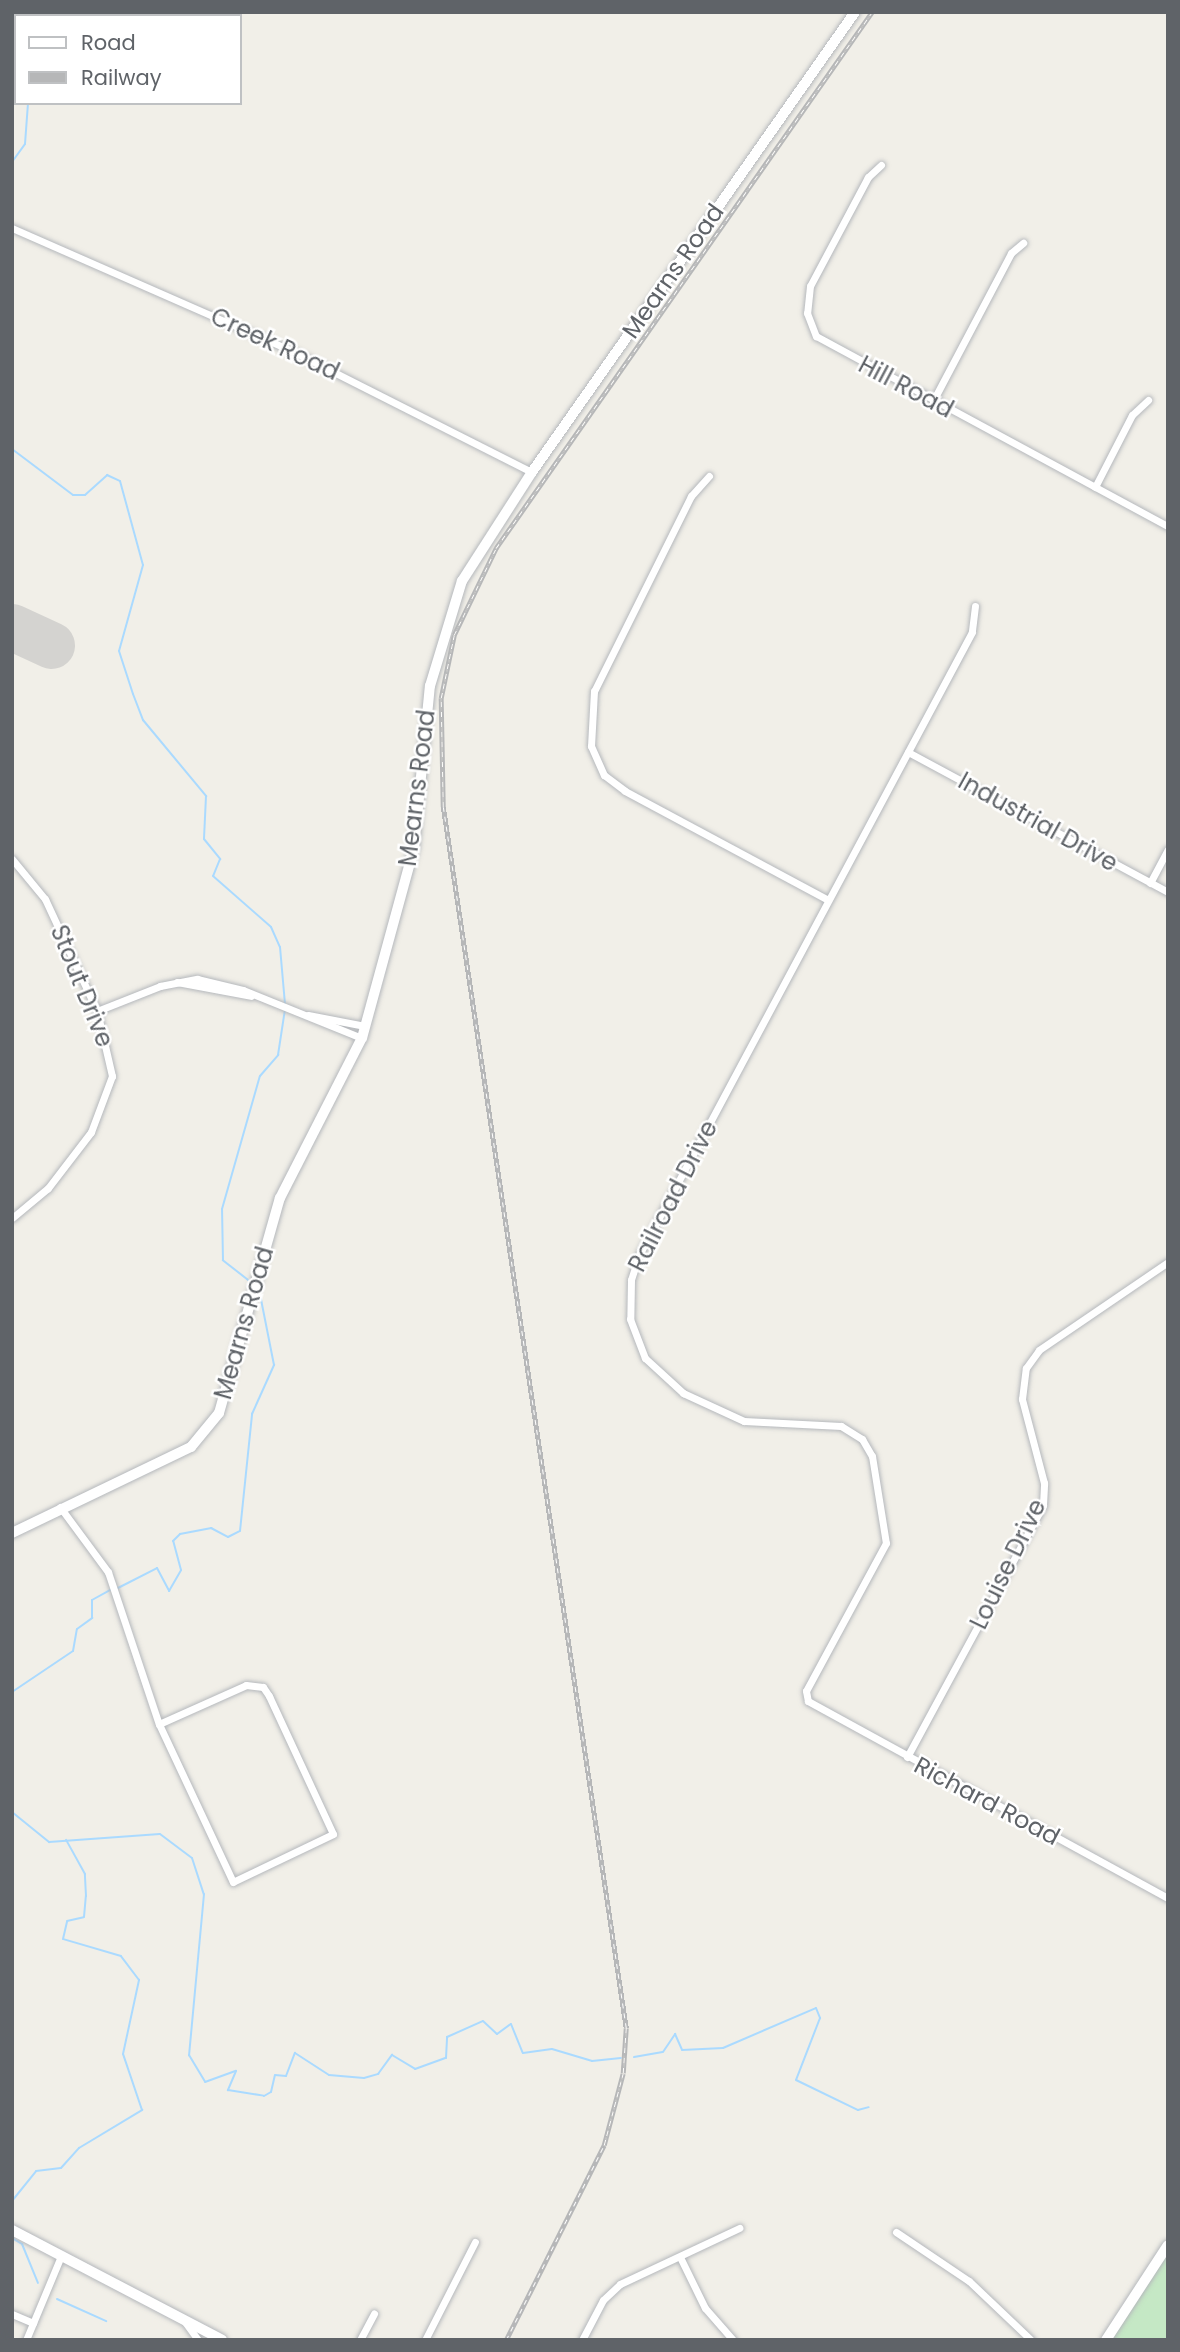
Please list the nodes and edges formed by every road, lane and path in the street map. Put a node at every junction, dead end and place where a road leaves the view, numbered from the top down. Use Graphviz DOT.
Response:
graph roads {
  1 [pos="855,12"];
  2 [pos="881,166"];
  3 [pos="12,228"];
  4 [pos="1023,243"];
  5 [pos="1148,400"];
  6 [pos="933,401"];
  7 [pos="531,472"];
  8 [pos="709,476"];
  9 [pos="1095,487"];
  10 [pos="1168,526"];
  11 [pos="975,606"];
  12 [pos="908,752"];
  13 [pos="1168,849"];
  14 [pos="12,859"];
  15 [pos="1150,883"];
  16 [pos="1168,892"];
  17 [pos="828,900"];
  18 [pos="97,1011"];
  19 [pos="308,1015"];
  20 [pos="365,1026"];
  21 [pos="362,1038"];
  22 [pos="12,1218"];
  23 [pos="1168,1262"];
  24 [pos="60,1507"];
  25 [pos="12,1533"];
  26 [pos="808,1701"];
  27 [pos="159,1724"];
  28 [pos="907,1758"];
  29 [pos="1168,1898"];
  30 [pos="738,2228"];
  31 [pos="14,2231"];
  32 [pos="897,2232"];
  33 [pos="475,2242"];
  34 [pos="1168,2245"];
  35 [pos="61,2256"];
  36 [pos="680,2258"];
  37 [pos="12,2314"];
  38 [pos="374,2314"];
  39 [pos="182,2319"];
  40 [pos="33,2323"];
  41 [pos="26,2340"];
  42 [pos="198,2340"];
  43 [pos="222,2340"];
  44 [pos="360,2340"];
  45 [pos="425,2340"];
  46 [pos="582,2340"];
  47 [pos="733,2340"];
  48 [pos="1031,2340"];
  49 [pos="1106,2340"];
  1 -- 7 [label="street, Mearns Road"];
  2 -- 6 [label="street, Hill Road"];
  3 -- 7 [label="street, Creek Road"];
  4 -- 6 [label="street"];
  5 -- 9 [label="street"];
  6 -- 9 [label="street, Hill Road"];
  7 -- 20 [label="street, Mearns Road"];
  8 -- 17 [label="street"];
  9 -- 10 [label="street, Hill Road"];
  11 -- 12 [label="street, Railroad Drive"];
  12 -- 15 [label="street, Industrial Drive"];
  12 -- 17 [label="street, Railroad Drive"];
  13 -- 15 [label="street"];
  14 -- 18 [label="street, Stout Drive"];
  15 -- 16 [label="street, Industrial Drive"];
  17 -- 26 [label="street, Railroad Drive"];
  18 -- 19 [label="street"];
  18 -- 22 [label="street, Stout Drive"];
  19 -- 20 [label="street"];
  19 -- 21 [label="street"];
  20 -- 21 [label="street, Mearns Road"];
  21 -- 24 [label="street, Mearns Road"];
  23 -- 28 [label="street, Louise Drive"];
  24 -- 25 [label="street, Mearns Road"];
  24 -- 27 [label="street"];
  26 -- 28 [label="street, Richard Road"];
  27 -- 27 [label="street"];
  28 -- 29 [label="street, Richard Road"];
  30 -- 36 [label="street"];
  31 -- 35 [label="main road"];
  32 -- 48 [label="street"];
  33 -- 45 [label="street"];
  34 -- 49 [label="main road"];
  35 -- 39 [label="main road"];
  35 -- 40 [label="street"];
  36 -- 46 [label="street"];
  36 -- 47 [label="street"];
  37 -- 40 [label="street"];
  38 -- 44 [label="street"];
  39 -- 42 [label="street"];
  39 -- 43 [label="main road"];
  40 -- 41 [label="street"];
}
